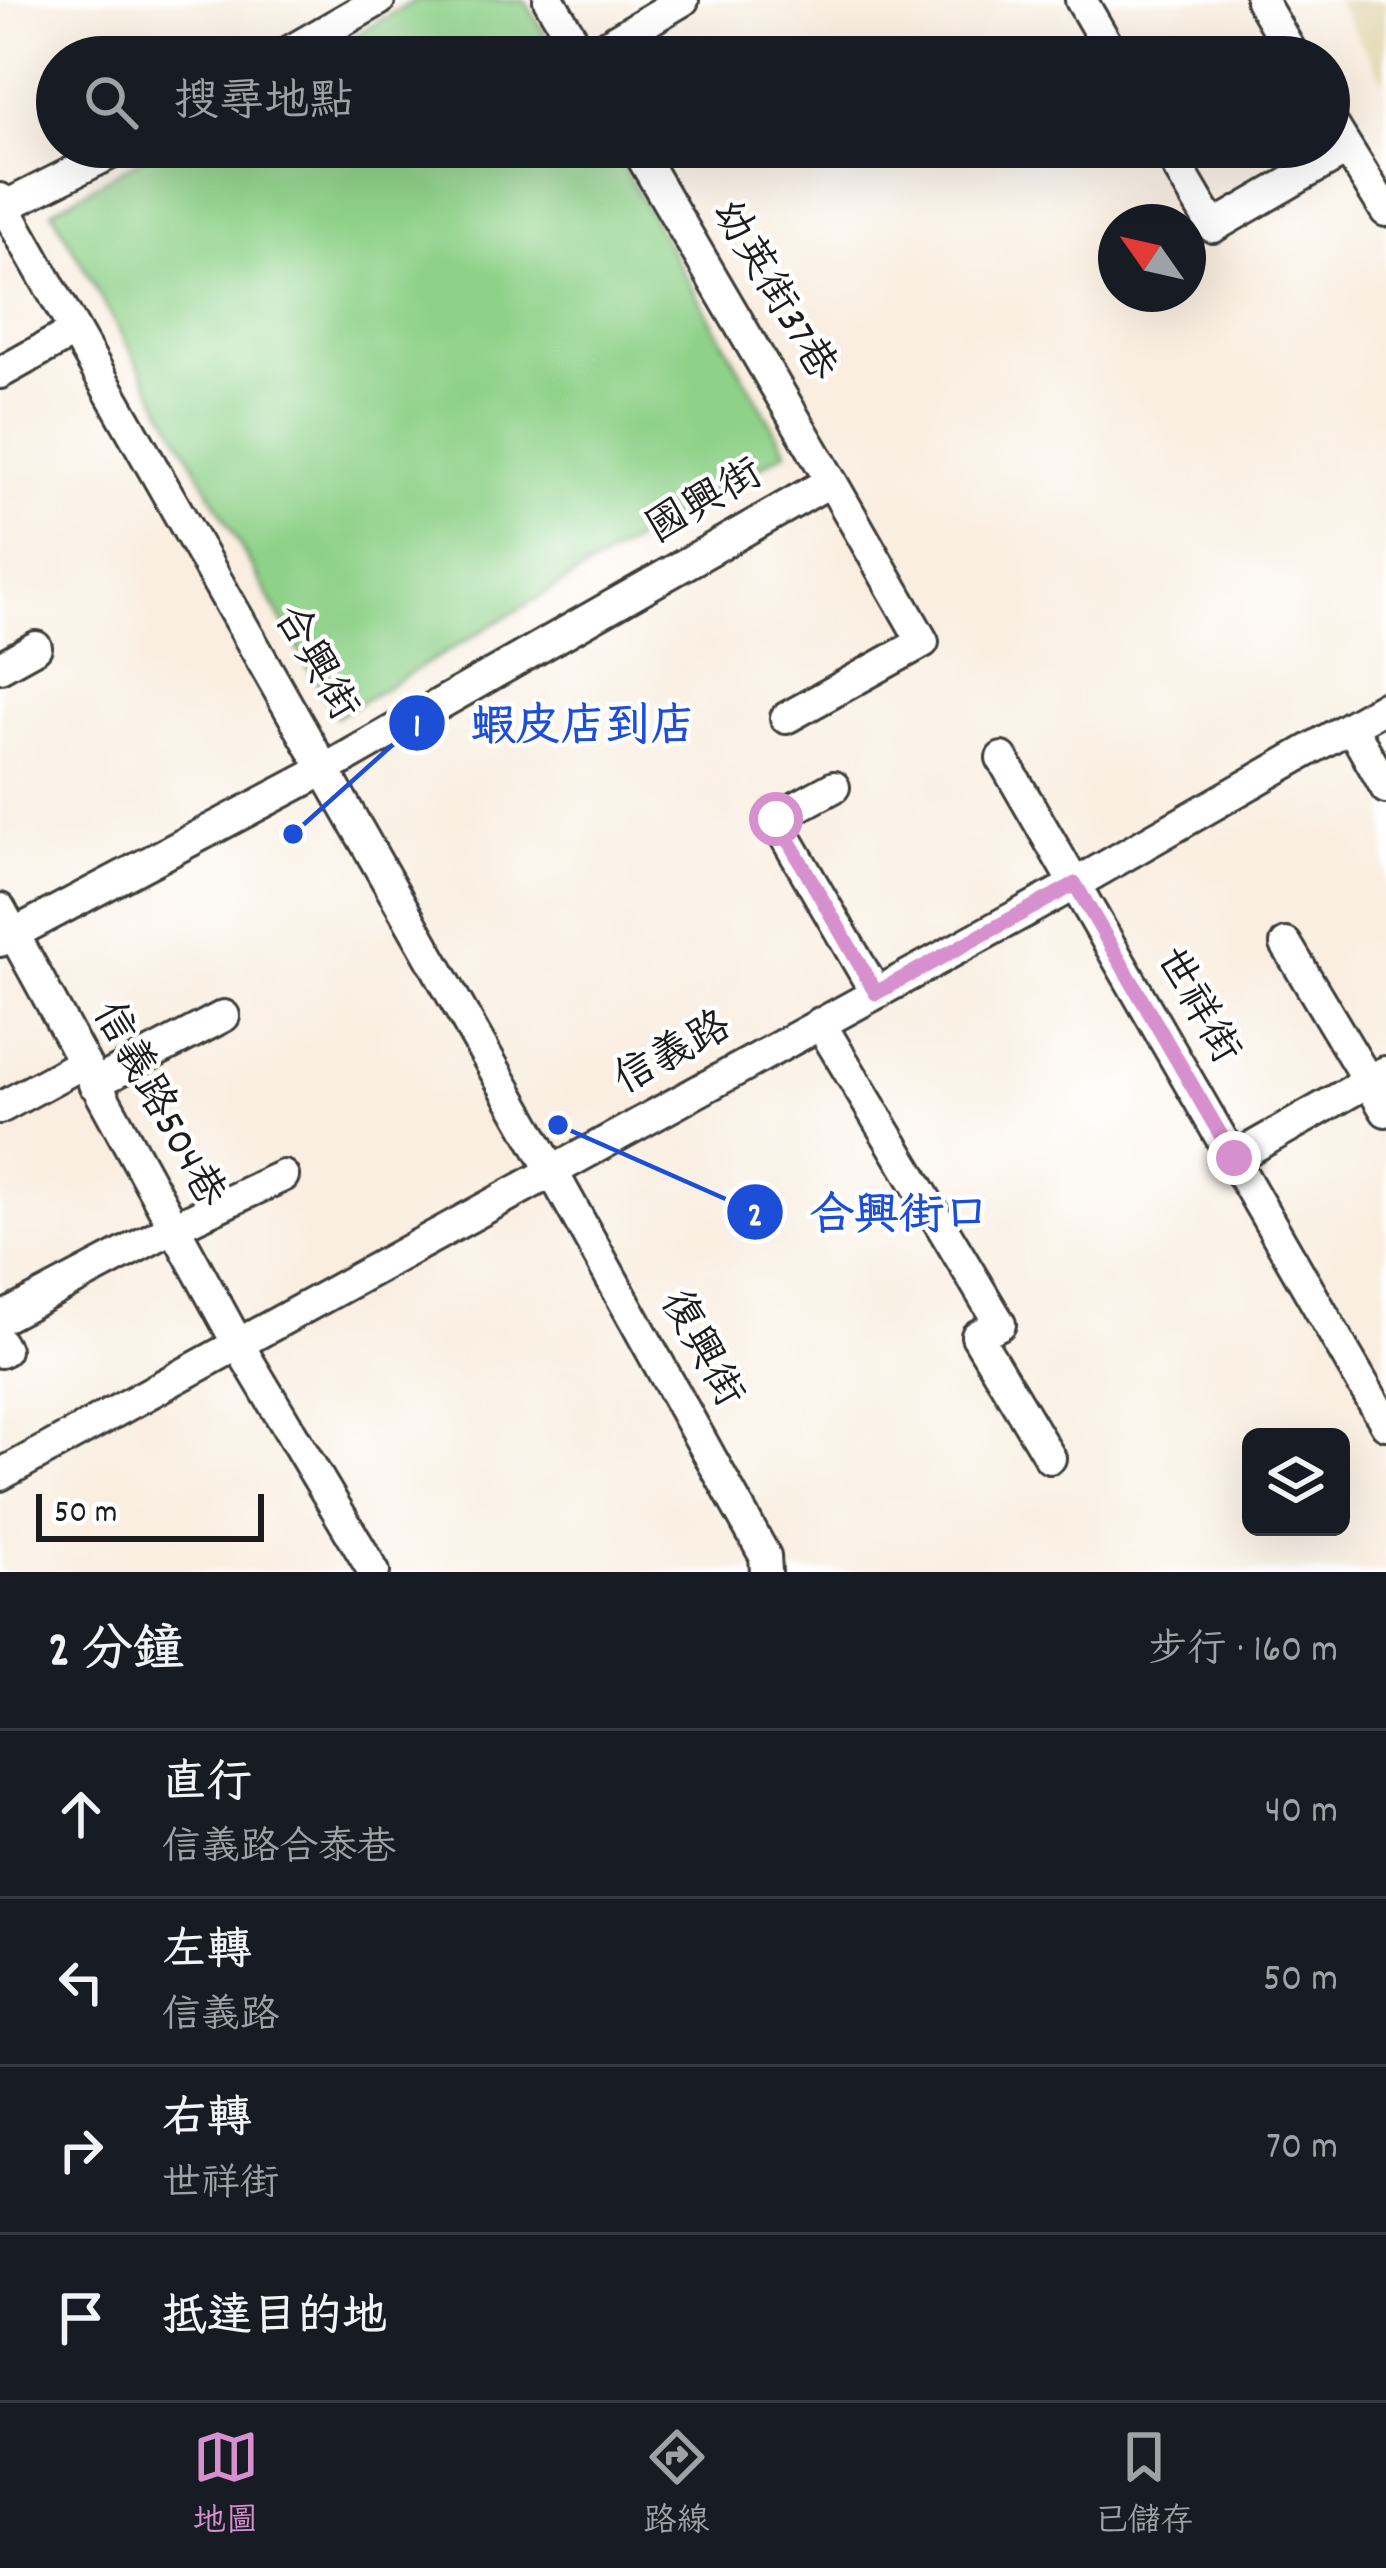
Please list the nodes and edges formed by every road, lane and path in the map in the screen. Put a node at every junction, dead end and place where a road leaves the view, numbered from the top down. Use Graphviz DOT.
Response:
graph roads {
  1 [pos="379,0"];
  2 [pos="549,0"];
  3 [pos="683,0"];
  4 [pos="1081,0"];
  5 [pos="1262,0"];
  6 [pos="316,36"];
  7 [pos="572,36"];
  8 [pos="622,36"];
  9 [pos="1102,36"];
  10 [pos="1282,36"];
  11 [pos="1350,156"];
  12 [pos="79,168"];
  13 [pos="648,168"];
  14 [pos="1178,168"];
  15 [pos="1315,168"];
  16 [pos="1,205"];
  17 [pos="1386,211"];
  18 [pos="75,331"];
  19 [pos="0,373"];
  20 [pos="832,481"];
  21 [pos="36,647"];
  22 [pos="0,667"];
  23 [pos="1386,706"];
  24 [pos="786,718"];
  25 [pos="1351,725"];
  26 [pos="1002,758"];
  27 [pos="324,770"];
  28 [pos="834,787"];
  29 [pos="1386,788"];
  30 [pos="1075,884"];
  31 [pos="5,928"];
  32 [pos="1286,944"];
  33 [pos="876,993"];
  34 [pos="224,1016"];
  35 [pos="820,1024"];
  36 [pos="89,1073"];
  37 [pos="1377,1077"];
  38 [pos="0,1108"];
  39 [pos="1386,1111"];
  40 [pos="1234,1158"];
  41 [pos="552,1171"];
  42 [pos="283,1176"];
  43 [pos="174,1227"];
  44 [pos="0,1319"];
  45 [pos="238,1344"];
  46 [pos="1386,1424"];
  47 [pos="1050,1458"];
  48 [pos="0,1475"];
  49 [pos="374,1572"];
  50 [pos="766,1572"];
  1 -- 6 [label="street"];
  2 -- 7 [label="street"];
  3 -- 8 [label="street"];
  4 -- 9 [label="street"];
  5 -- 10 [label="street"];
  11 -- 17 [label="street"];
  12 -- 16 [label="street"];
  13 -- 20 [label="street, 幼英街37巷"];
  14 -- 15 [label="street"];
  16 -- 18 [label="street, 合興街"];
  18 -- 19 [label="street"];
  18 -- 27 [label="street, 合興街"];
  20 -- 24 [label="street, 國興街"];
  20 -- 27 [label="street, 國興街"];
  21 -- 22 [label="street"];
  23 -- 25 [label="street, 信義路"];
  25 -- 29 [label="street"];
  25 -- 30 [label="street, 信義路"];
  26 -- 30 [label="street, 世祥街"];
  27 -- 31 [label="street, 國興街"];
  27 -- 41 [label="street, 合興街"];
  28 -- 33 [label="street"];
  30 -- 33 [label="street, 信義路"];
  30 -- 40 [label="street, 世祥街"];
  31 -- 36 [label="street, 信義路504巷"];
  32 -- 37 [label="street"];
  33 -- 35 [label="street, 信義路"];
  34 -- 36 [label="street"];
  35 -- 41 [label="street, 信義路"];
  35 -- 47 [label="street"];
  36 -- 38 [label="street"];
  36 -- 43 [label="street, 信義路504巷"];
  37 -- 39 [label="street"];
  37 -- 40 [label="street"];
  40 -- 46 [label="street, 世祥街"];
  41 -- 45 [label="street, 信義路"];
  41 -- 50 [label="street, 復興街"];
  42 -- 43 [label="street"];
  43 -- 44 [label="street"];
  43 -- 45 [label="street, 信義路504巷"];
  45 -- 48 [label="street, 信義路"];
  45 -- 49 [label="street, 信義路504巷"];
}
